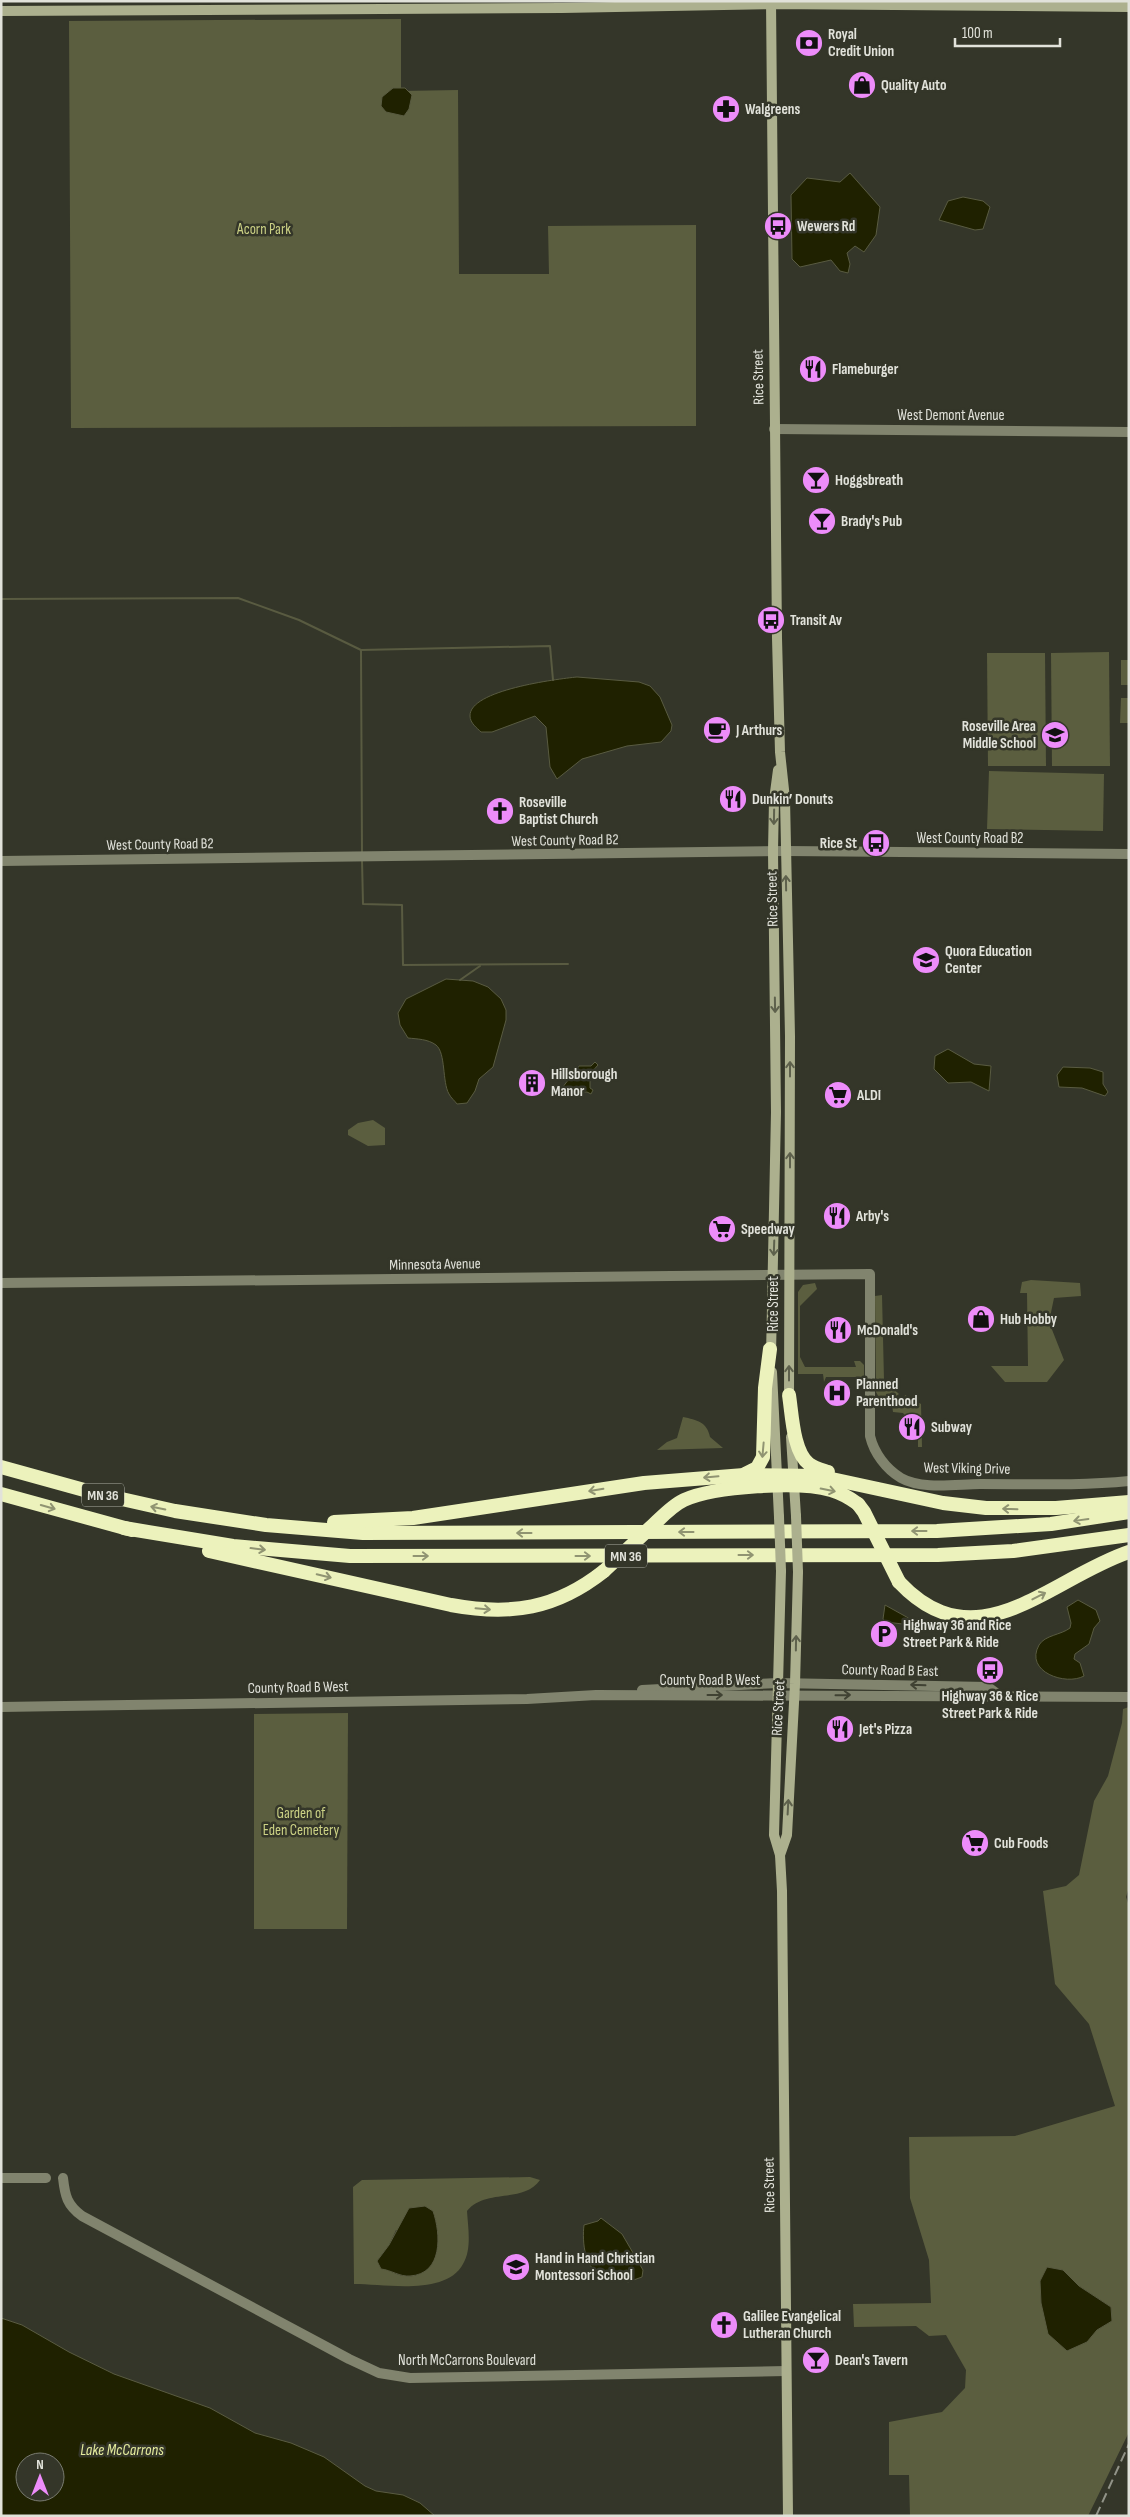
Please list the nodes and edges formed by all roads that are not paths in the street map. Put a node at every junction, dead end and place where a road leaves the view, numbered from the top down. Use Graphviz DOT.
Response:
graph roads {
  1 [pos="771,3"];
  2 [pos="1129,7"];
  3 [pos="1,11"];
  4 [pos="774,429"];
  5 [pos="1129,432"];
  6 [pos="780,752"];
  7 [pos="773,851"];
  8 [pos="786,851"];
  9 [pos="1129,854"];
  10 [pos="1,861"];
  11 [pos="870,1274"];
  12 [pos="773,1275"];
  13 [pos="788,1275"];
  14 [pos="1,1283"];
  15 [pos="770,1349"];
  16 [pos="789,1395"];
  17 [pos="1,1467"];
  18 [pos="744,1475"];
  19 [pos="777,1480"];
  20 [pos="794,1480"];
  21 [pos="1129,1481"];
  22 [pos="874,1486"];
  23 [pos="1,1494"];
  24 [pos="1129,1502"];
  25 [pos="1129,1512"];
  26 [pos="206,1517"];
  27 [pos="124,1528"];
  28 [pos="1129,1535"];
  29 [pos="1129,1552"];
  30 [pos="795,1684"];
  31 [pos="777,1689"];
  32 [pos="794,1695"];
  33 [pos="999,1695"];
  34 [pos="1129,1697"];
  35 [pos="1,1707"];
  36 [pos="780,1855"];
  37 [pos="1,2178"];
  38 [pos="46,2178"];
  39 [pos="63,2178"];
  40 [pos="786,2371"];
  41 [pos="788,2516"];
  1 -- 2 [label="main road"];
  1 -- 3 [label="main road"];
  1 -- 4 [label="main road, Rice Street"];
  4 -- 5 [label="street, West Demont Avenue"];
  4 -- 6 [label="main road, Rice Street"];
  6 -- 7 [label="main road, Rice Street, one-way"];
  6 -- 8 [label="main road, Rice Street"];
  7 -- 8 [label="street, West County Road B2"];
  7 -- 10 [label="street, West County Road B2"];
  7 -- 12 [label="main road, Rice Street, one-way"];
  8 -- 9 [label="street, West County Road B2"];
  13 -- 8 [label="main road, Rice Street, one-way"];
  11 -- 13 [label="street, Minnesota Avenue"];
  11 -- 21 [label="street, West Viking Drive"];
  12 -- 13 [label="street, Minnesota Avenue"];
  12 -- 14 [label="street, Minnesota Avenue"];
  12 -- 15 [label="main road, Rice Street"];
  16 -- 13 [label="main road, Rice Street, one-way"];
  15 -- 18 [label="highway, one-way"];
  15 -- 19 [label="main road, Rice Street"];
  16 -- 20 [label="main road, Rice Street"];
  16 -- 22 [label="highway"];
  26 -- 17 [label="highway, MN 36, one-way"];
  18 -- 19 [label="highway"];
  18 -- 26 [label="highway, one-way"];
  19 -- 20 [label="highway"];
  27 -- 19 [label="highway, one-way, bridge"];
  19 -- 31 [label="main road, Rice Street, bridge"];
  20 -- 22 [label="highway"];
  20 -- 29 [label="highway, one-way, bridge"];
  30 -- 20 [label="main road, Rice Street, one-way, bridge"];
  24 -- 22 [label="highway, one-way"];
  23 -- 27 [label="highway, MN 36, one-way"];
  25 -- 26 [label="highway, MN 36, one-way"];
  27 -- 28 [label="highway, MN 36, one-way"];
  30 -- 31 [label="street, County Road B East"];
  30 -- 32 [label="main road, Rice Street"];
  33 -- 30 [label="street, County Road B East, one-way"];
  31 -- 32 [label="street, County Road B West"];
  31 -- 35 [label="street, County Road B West"];
  31 -- 36 [label="main road, Rice Street"];
  32 -- 33 [label="street, County Road B East, one-way"];
  36 -- 32 [label="main road, Rice Street, one-way"];
  33 -- 34 [label="street, County Road B East"];
  36 -- 40 [label="main road, Rice Street"];
  37 -- 38 [label="street"];
  39 -- 40 [label="street, North McCarrons Boulevard"];
  40 -- 41 [label="main road, Rice Street"];
}
